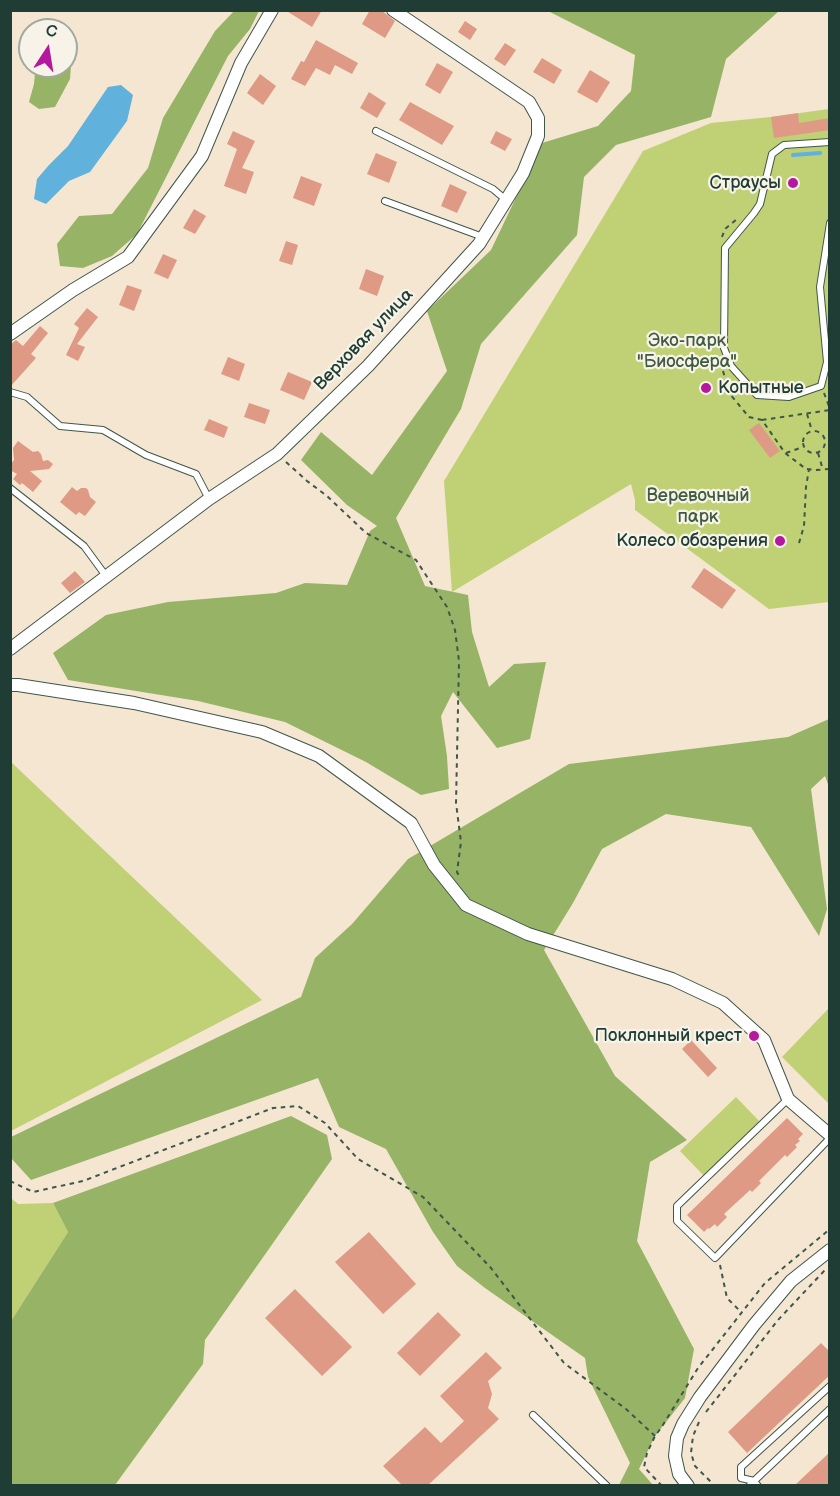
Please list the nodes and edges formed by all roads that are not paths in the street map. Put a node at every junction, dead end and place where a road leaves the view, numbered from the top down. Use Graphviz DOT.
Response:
graph roads {
  1 [pos="272,10"];
  2 [pos="393,10"];
  3 [pos="376,131"];
  4 [pos="830,142"];
  5 [pos="506,200"];
  6 [pos="385,201"];
  7 [pos="830,223"];
  8 [pos="483,237"];
  9 [pos="10,334"];
  10 [pos="10,392"];
  11 [pos="10,488"];
  12 [pos="209,498"];
  13 [pos="106,576"];
  14 [pos="10,649"];
  15 [pos="10,685"];
  16 [pos="788,1099"];
  17 [pos="830,1136"];
  18 [pos="830,1250"];
  19 [pos="830,1386"];
  20 [pos="830,1408"];
  21 [pos="534,1415"];
  22 [pos="753,1484"];
  23 [pos="607,1485"];
  24 [pos="688,1485"];
  1 -- 9 [label="street"];
  2 -- 5 [label="street, Верховая улица"];
  3 -- 5 [label="lane"];
  4 -- 7 [label="lane"];
  5 -- 8 [label="street, Верховая улица"];
  6 -- 8 [label="lane"];
  8 -- 12 [label="street, Верховая улица"];
  10 -- 12 [label="lane"];
  11 -- 13 [label="lane"];
  12 -- 13 [label="street, Верховая улица"];
  13 -- 14 [label="street, Верховая улица"];
  15 -- 16 [label="street"];
  16 -- 17 [label="street"];
  16 -- 17 [label="lane"];
  18 -- 24 [label="street"];
  19 -- 22 [label="lane"];
  20 -- 22 [label="lane"];
  21 -- 23 [label="lane"];
}
